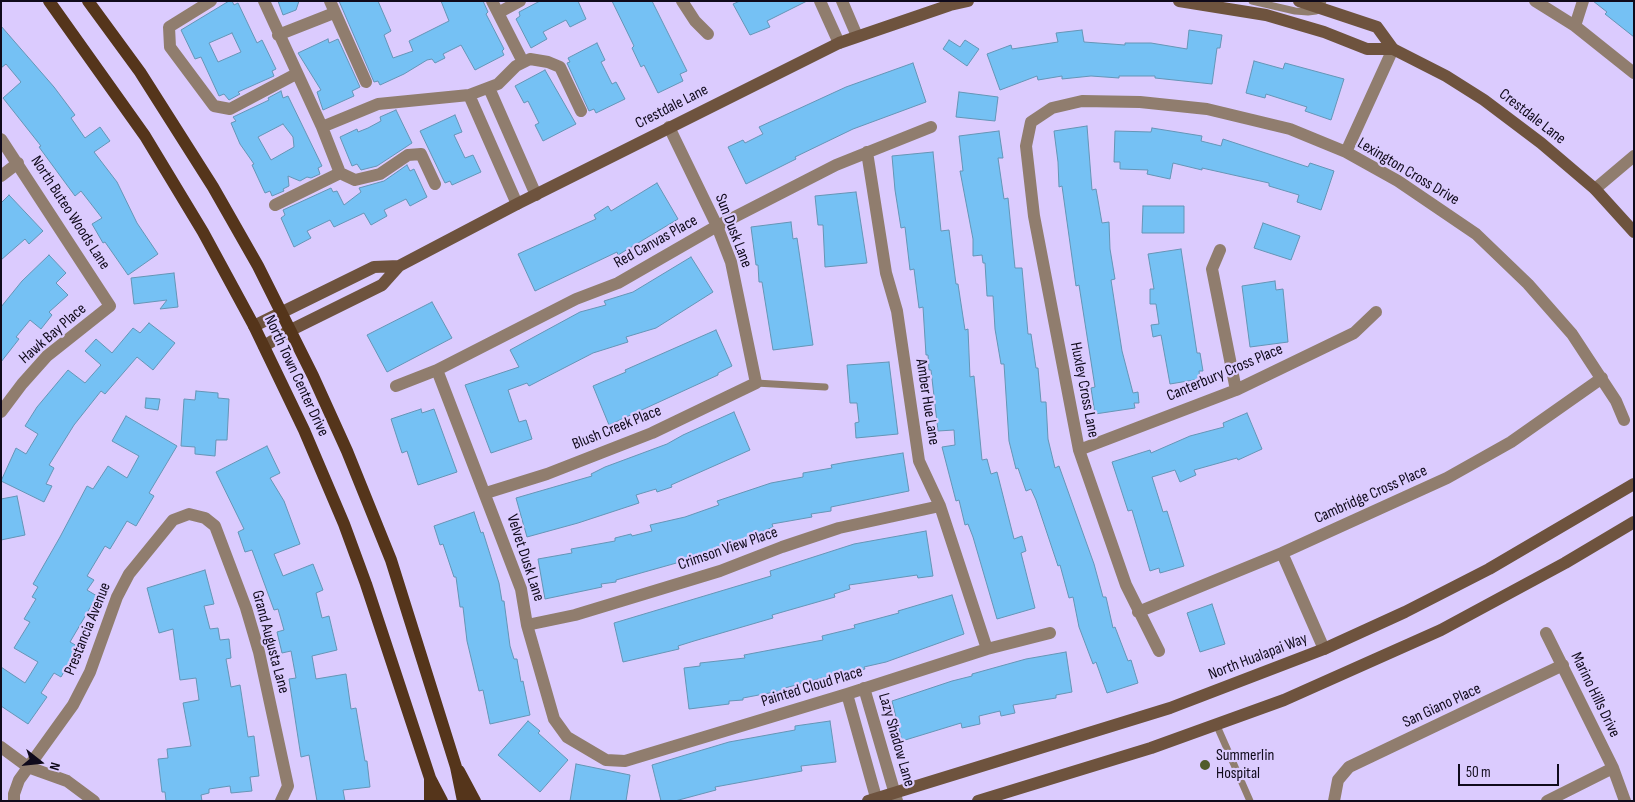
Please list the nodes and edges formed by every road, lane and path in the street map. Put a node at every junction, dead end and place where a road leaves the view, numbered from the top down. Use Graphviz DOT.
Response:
graph roads {
  1 [pos="49,1"];
  2 [pos="88,1"];
  3 [pos="264,1"];
  4 [pos="492,1"];
  5 [pos="520,1"];
  6 [pos="682,1"];
  7 [pos="820,1"];
  8 [pos="842,1"];
  9 [pos="968,1"];
  10 [pos="1178,1"];
  11 [pos="1252,1"];
  12 [pos="1299,1"];
  13 [pos="1535,1"];
  14 [pos="1583,1"];
  15 [pos="208,2"];
  16 [pos="1203,3"];
  17 [pos="1322,4"];
  18 [pos="332,7"];
  19 [pos="498,13"];
  20 [pos="1575,26"];
  21 [pos="708,34"];
  22 [pos="278,35"];
  23 [pos="857,36"];
  24 [pos="839,43"];
  25 [pos="1393,49"];
  26 [pos="523,62"];
  27 [pos="1634,73"];
  28 [pos="296,74"];
  29 [pos="366,82"];
  30 [pos="489,88"];
  31 [pos="469,95"];
  32 [pos="581,111"];
  33 [pos="1031,122"];
  34 [pos="322,127"];
  35 [pos="669,127"];
  36 [pos="930,127"];
  37 [pos="1,139"];
  38 [pos="868,152"];
  39 [pos="1346,152"];
  40 [pos="1634,156"];
  41 [pos="18,163"];
  42 [pos="340,174"];
  43 [pos="1,176"];
  44 [pos="435,184"];
  45 [pos="1595,189"];
  46 [pos="536,195"];
  47 [pos="517,204"];
  48 [pos="275,205"];
  49 [pos="717,226"];
  50 [pos="1634,232"];
  51 [pos="1220,250"];
  52 [pos="400,266"];
  53 [pos="110,306"];
  54 [pos="282,312"];
  55 [pos="1376,312"];
  56 [pos="254,326"];
  57 [pos="290,330"];
  58 [pos="264,346"];
  59 [pos="437,370"];
  60 [pos="1602,378"];
  61 [pos="756,383"];
  62 [pos="396,386"];
  63 [pos="825,387"];
  64 [pos="1236,390"];
  65 [pos="1,412"];
  66 [pos="1624,420"];
  67 [pos="1079,450"];
  68 [pos="1634,484"];
  69 [pos="486,493"];
  70 [pos="940,506"];
  71 [pos="189,514"];
  72 [pos="1634,522"];
  73 [pos="1282,553"];
  74 [pos="1138,612"];
  75 [pos="527,625"];
  76 [pos="1050,633"];
  77 [pos="1546,633"];
  78 [pos="986,649"];
  79 [pos="1324,649"];
  80 [pos="1160,651"];
  81 [pos="1563,665"];
  82 [pos="864,688"];
  83 [pos="847,694"];
  84 [pos="1217,726"];
  85 [pos="1,747"];
  86 [pos="585,750"];
  87 [pos="28,767"];
  88 [pos="456,767"];
  89 [pos="1613,768"];
  90 [pos="430,778"];
  91 [pos="896,797"];
  92 [pos="283,799"];
  93 [pos="874,800"];
  94 [pos="14,801"];
  95 [pos="94,801"];
  96 [pos="430,801"];
  97 [pos="442,801"];
  98 [pos="463,801"];
  99 [pos="475,801"];
  100 [pos="978,801"];
  101 [pos="1250,801"];
  102 [pos="1334,801"];
  103 [pos="1546,801"];
  104 [pos="1625,801"];
  1 -- 56 [label="main road, North Town Center Drive"];
  2 -- 54 [label="main road, North Town Center Drive"];
  3 -- 22 [label="street"];
  4 -- 19 [label="street"];
  5 -- 19 [label="street"];
  6 -- 21 [label="street"];
  7 -- 24 [label="street"];
  8 -- 23 [label="street"];
  9 -- 23 [label="street, Crestdale Lane"];
  10 -- 16 [label="street, Crestdale Lane"];
  11 -- 17 [label="lane"];
  12 -- 17 [label="street, Crestdale Lane"];
  13 -- 20 [label="street"];
  14 -- 20 [label="street"];
  15 -- 28 [label="street"];
  16 -- 25 [label="street, Crestdale Lane"];
  17 -- 25 [label="street, Crestdale Lane"];
  18 -- 22 [label="street"];
  18 -- 29 [label="street"];
  19 -- 26 [label="street"];
  20 -- 27 [label="street"];
  22 -- 28 [label="street"];
  23 -- 24 [label="street, Crestdale Lane"];
  24 -- 35 [label="street, Crestdale Lane"];
  25 -- 39 [label="street"];
  25 -- 45 [label="street, Crestdale Lane"];
  26 -- 30 [label="street"];
  26 -- 32 [label="street"];
  28 -- 34 [label="street"];
  30 -- 31 [label="street"];
  30 -- 46 [label="street"];
  31 -- 34 [label="street"];
  31 -- 47 [label="street"];
  33 -- 39 [label="street, Lexington Cross Drive"];
  33 -- 67 [label="street, Huxley Cross Lane"];
  34 -- 42 [label="street"];
  35 -- 46 [label="street, Crestdale Lane"];
  35 -- 49 [label="street, Sun Dusk Lane"];
  36 -- 38 [label="street, Red Canvas Place"];
  37 -- 41 [label="street, North Buteo Woods Lane"];
  38 -- 49 [label="street, Red Canvas Place"];
  38 -- 70 [label="street, Amber Hue Lane"];
  39 -- 60 [label="street, Lexington Cross Drive"];
  40 -- 45 [label="street"];
  41 -- 43 [label="street"];
  41 -- 53 [label="street, North Buteo Woods Lane"];
  42 -- 44 [label="street"];
  42 -- 48 [label="street"];
  45 -- 50 [label="street, Crestdale Lane"];
  46 -- 47 [label="street, Crestdale Lane"];
  47 -- 52 [label="street, Crestdale Lane"];
  49 -- 59 [label="street, Red Canvas Place"];
  49 -- 61 [label="street, Sun Dusk Lane"];
  51 -- 64 [label="street"];
  52 -- 54 [label="street, Crestdale Lane"];
  52 -- 57 [label="street, Crestdale Lane"];
  53 -- 65 [label="street, Hawk Bay Place"];
  54 -- 56 [label="street, Crestdale Lane"];
  54 -- 57 [label="main road, North Town Center Drive"];
  55 -- 64 [label="street, Canterbury Cross Place"];
  56 -- 58 [label="main road, North Town Center Drive"];
  57 -- 58 [label="street, Crestdale Lane"];
  57 -- 88 [label="main road, North Town Center Drive"];
  58 -- 90 [label="main road, North Town Center Drive"];
  59 -- 62 [label="street, Red Canvas Place"];
  59 -- 69 [label="street, Velvet Dusk Lane"];
  60 -- 66 [label="street, Lexington Cross Drive"];
  60 -- 73 [label="street, Cambridge Cross Place"];
  61 -- 63 [label="lane"];
  61 -- 69 [label="street, Blush Creek Place"];
  64 -- 67 [label="street, Canterbury Cross Place"];
  67 -- 74 [label="street, Huxley Cross Lane"];
  68 -- 79 [label="street, North Hualapai Way"];
  69 -- 75 [label="street, Velvet Dusk Lane"];
  70 -- 75 [label="street, Crimson View Place"];
  70 -- 78 [label="street, Amber Hue Lane"];
  71 -- 87 [label="street, Prestancia Avenue"];
  71 -- 92 [label="street, Grand Augusta Lane"];
  72 -- 84 [label="street"];
  73 -- 74 [label="street, Cambridge Cross Place"];
  73 -- 79 [label="street"];
  74 -- 80 [label="street, Huxley Cross Lane"];
  75 -- 86 [label="street, Velvet Dusk Lane"];
  76 -- 78 [label="street, Painted Cloud Place"];
  77 -- 81 [label="street, Marino Hills Drive"];
  78 -- 82 [label="street, Painted Cloud Place"];
  79 -- 91 [label="street, North Hualapai Way"];
  81 -- 89 [label="street, Marino Hills Drive"];
  81 -- 102 [label="street, San Giano Place"];
  82 -- 83 [label="street, Painted Cloud Place"];
  82 -- 91 [label="street, Lazy Shadow Lane"];
  83 -- 86 [label="street, Painted Cloud Place"];
  83 -- 93 [label="street"];
  84 -- 100 [label="street"];
  84 -- 101 [label="lane"];
  85 -- 87 [label="street"];
  87 -- 94 [label="street, Prestancia Avenue"];
  87 -- 95 [label="street"];
  88 -- 98 [label="main road, North Town Center Drive"];
  88 -- 99 [label="main road"];
  89 -- 103 [label="street"];
  89 -- 104 [label="street, Marino Hills Drive"];
  90 -- 96 [label="main road"];
  90 -- 97 [label="main road, North Town Center Drive"];
  91 -- 93 [label="street, North Hualapai Way"];
}
